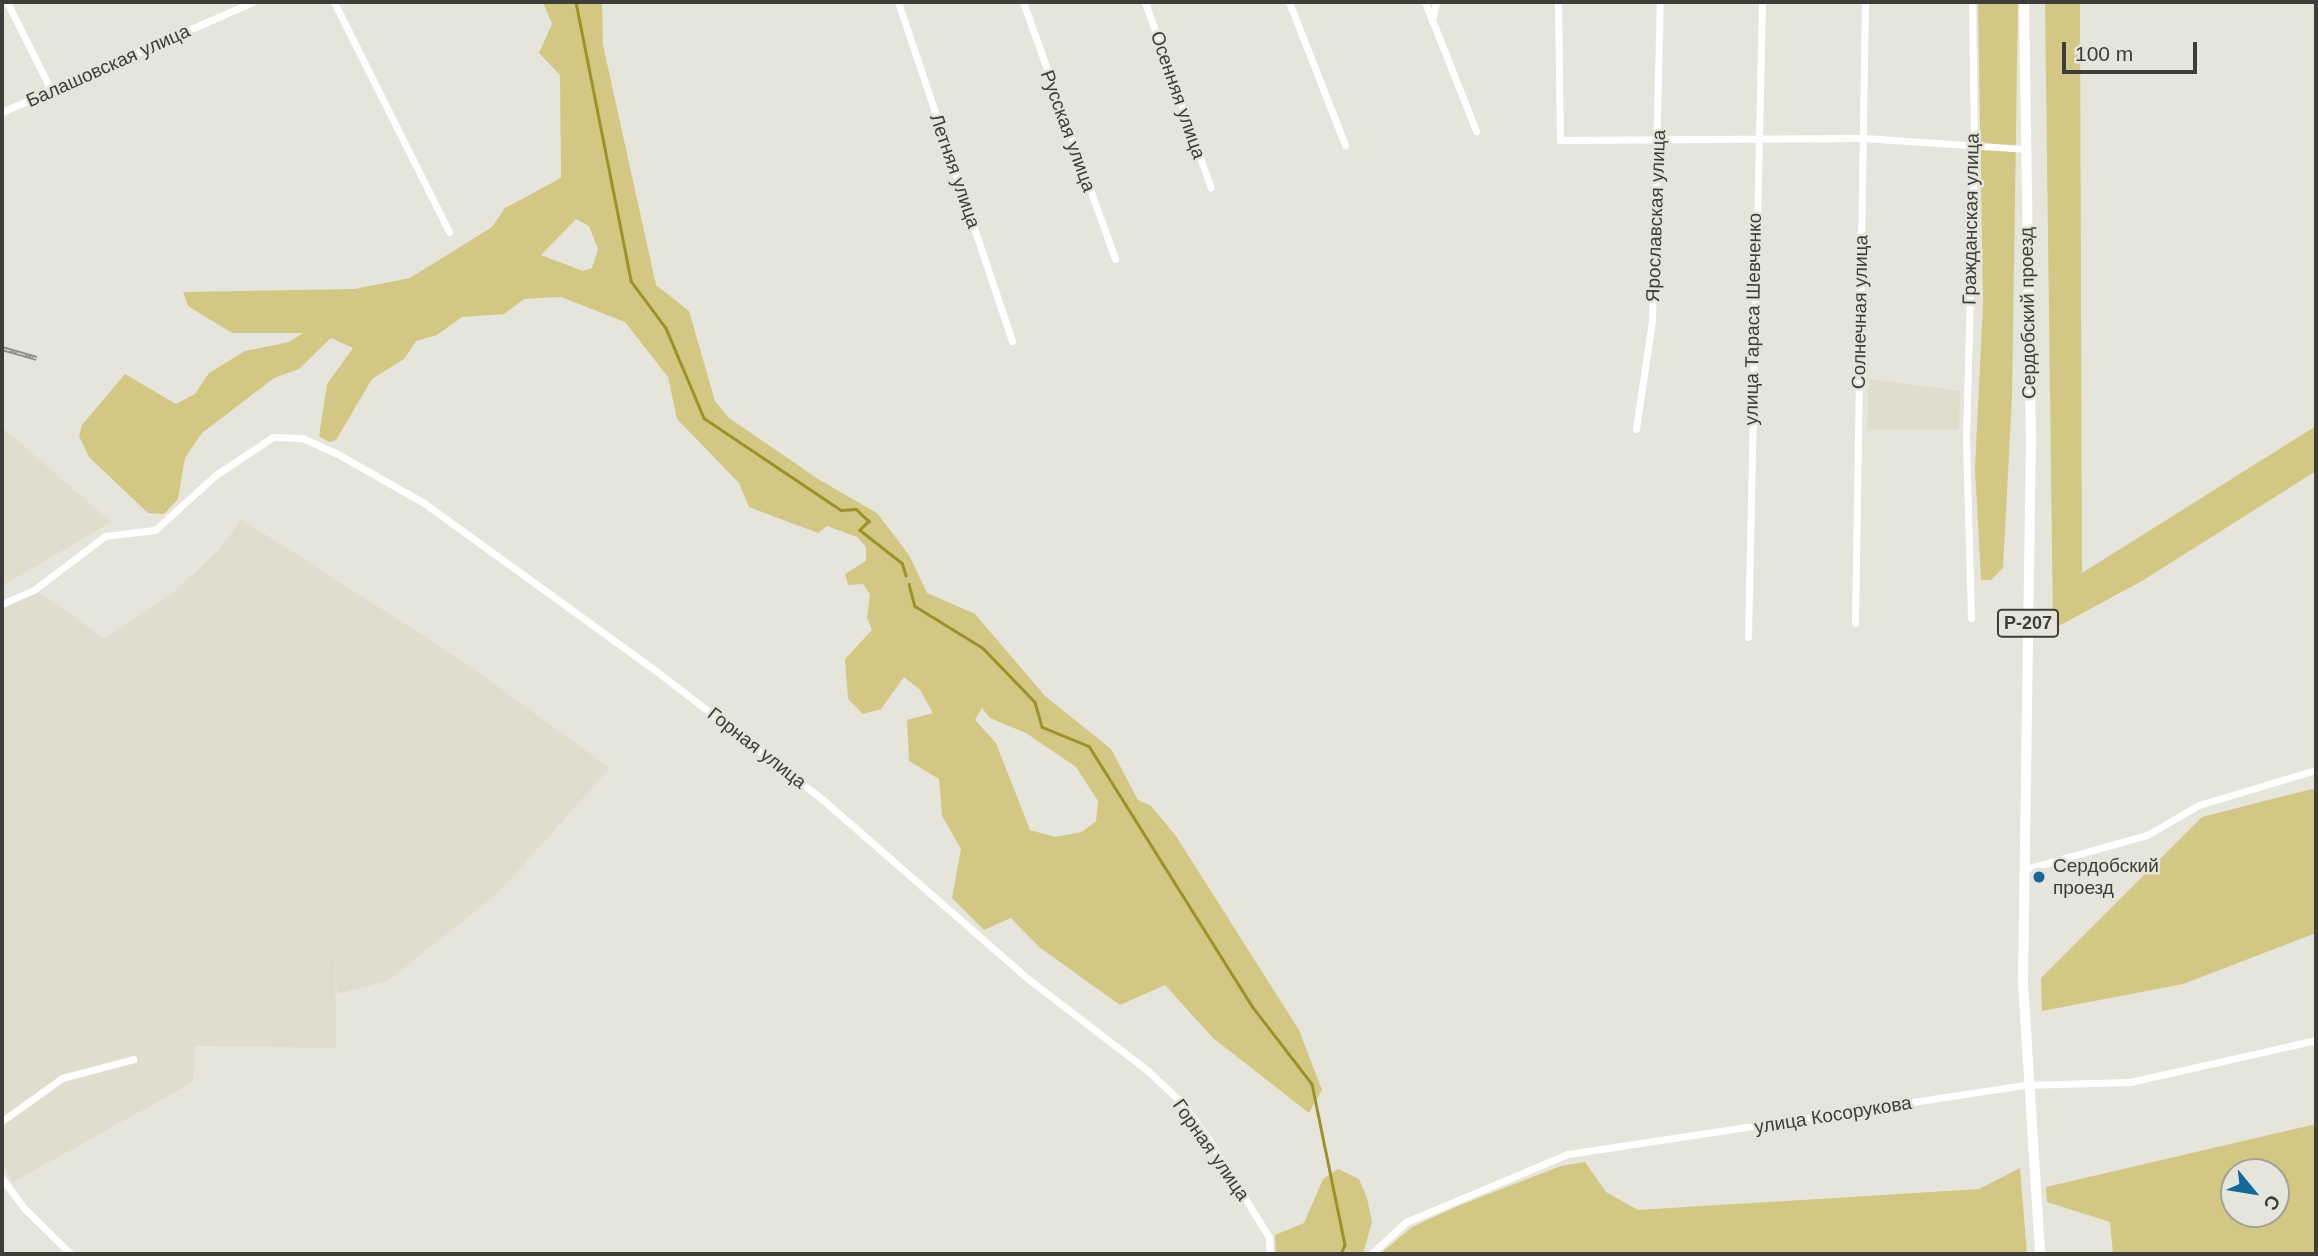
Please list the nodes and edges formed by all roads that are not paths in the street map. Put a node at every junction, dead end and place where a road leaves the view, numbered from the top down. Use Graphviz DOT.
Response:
graph roads {
  1 [pos="6,2"];
  2 [pos="252,2"];
  3 [pos="334,2"];
  4 [pos="898,2"];
  5 [pos="1023,2"];
  6 [pos="1145,2"];
  7 [pos="1289,2"];
  8 [pos="1425,2"];
  9 [pos="1436,2"];
  10 [pos="1558,2"];
  11 [pos="1660,2"];
  12 [pos="1762,2"];
  13 [pos="1864,2"];
  14 [pos="1972,2"];
  15 [pos="2024,2"];
  16 [pos="1432,22"];
  17 [pos="52,92"];
  18 [pos="2,112"];
  19 [pos="1475,131"];
  20 [pos="1864,138"];
  21 [pos="1757,140"];
  22 [pos="1660,141"];
  23 [pos="1974,144"];
  24 [pos="1345,145"];
  25 [pos="2024,149"];
  26 [pos="1210,188"];
  27 [pos="449,232"];
  28 [pos="1115,259"];
  29 [pos="1012,341"];
  30 [pos="1636,429"];
  31 [pos="2,604"];
  32 [pos="1971,618"];
  33 [pos="1855,623"];
  34 [pos="1748,637"];
  35 [pos="2316,770"];
  36 [pos="2026,869"];
  37 [pos="2316,1040"];
  38 [pos="134,1059"];
  39 [pos="2025,1085"];
  40 [pos="2,1121"];
  41 [pos="2,1178"];
  42 [pos="2040,1249"];
  43 [pos="71,1254"];
  44 [pos="1270,1254"];
  45 [pos="1371,1254"];
  1 -- 17 [label="street"];
  2 -- 17 [label="street, Балашовская улица"];
  3 -- 27 [label="street"];
  4 -- 29 [label="street, Летняя улица"];
  5 -- 28 [label="street, Русская улица"];
  6 -- 26 [label="street, Осенняя улица"];
  7 -- 24 [label="street"];
  8 -- 16 [label="street"];
  9 -- 16 [label="street"];
  10 -- 22 [label="street"];
  11 -- 22 [label="street, Ярославская улица"];
  12 -- 21 [label="street, улица Тараса Шевченко"];
  13 -- 20 [label="street, Солнечная улица"];
  14 -- 23 [label="street, Гражданская улица"];
  15 -- 25 [label="main road, Сердобский проезд / Р-207"];
  16 -- 19 [label="street"];
  17 -- 18 [label="street, Балашовская улица"];
  20 -- 21 [label="street"];
  20 -- 23 [label="street"];
  20 -- 33 [label="street, Солнечная улица"];
  21 -- 22 [label="street"];
  21 -- 34 [label="street, улица Тараса Шевченко"];
  22 -- 30 [label="street, Ярославская улица"];
  23 -- 25 [label="street"];
  23 -- 32 [label="street, Гражданская улица"];
  25 -- 36 [label="main road, Сердобский проезд / Р-207"];
  31 -- 44 [label="street, Горная улица"];
  35 -- 36 [label="street"];
  36 -- 39 [label="main road, Сердобский проезд / Р-207"];
  37 -- 39 [label="street, улица Косорукова"];
  38 -- 40 [label="street"];
  39 -- 42 [label="main road, Сердобский проезд / Р-207"];
  39 -- 45 [label="street, улица Косорукова"];
  41 -- 43 [label="street"];
}
